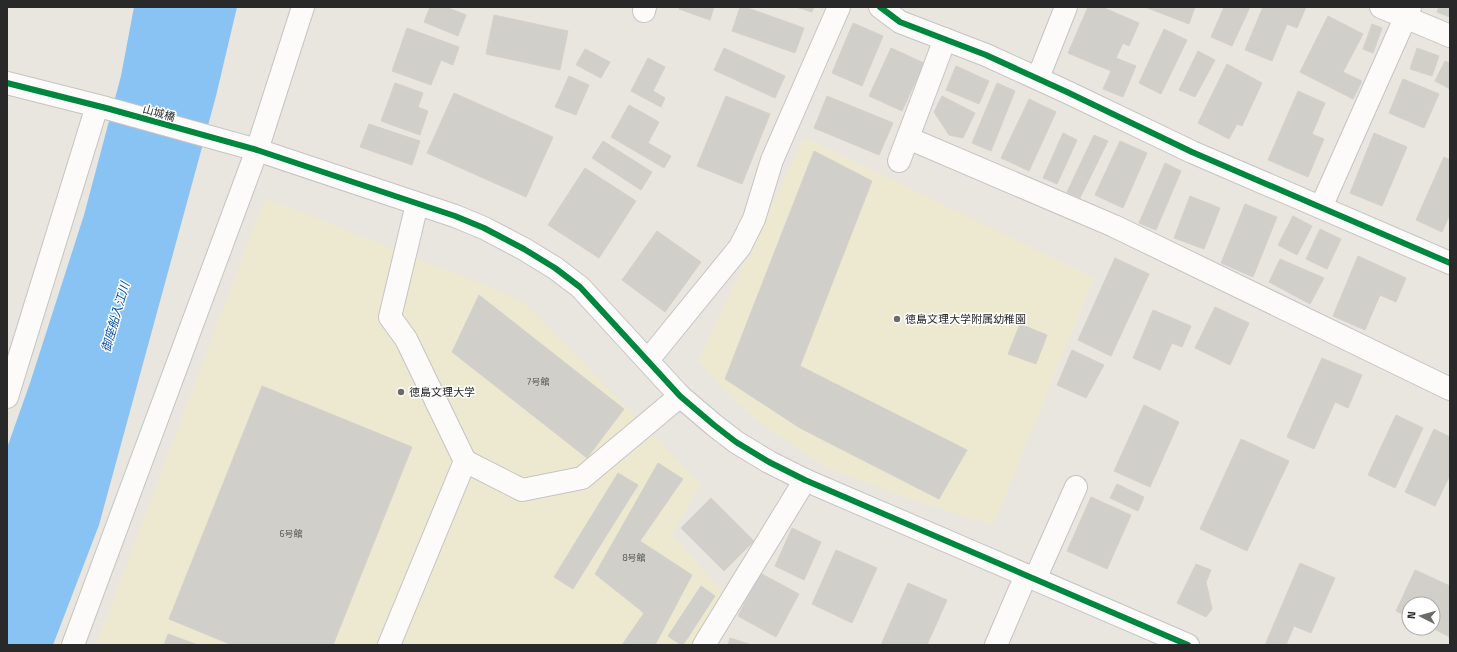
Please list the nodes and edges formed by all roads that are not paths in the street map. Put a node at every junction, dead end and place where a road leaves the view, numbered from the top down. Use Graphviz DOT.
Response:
graph roads {
  1 [pos="303,7"];
  2 [pos="839,7"];
  3 [pos="880,7"];
  4 [pos="1066,7"];
  5 [pos="1381,7"];
  6 [pos="1408,12"];
  7 [pos="1450,36"];
  8 [pos="945,40"];
  9 [pos="1038,78"];
  10 [pos="7,83"];
  11 [pos="101,107"];
  12 [pos="908,138"];
  13 [pos="257,150"];
  14 [pos="899,161"];
  15 [pos="418,204"];
  16 [pos="1321,206"];
  17 [pos="1450,263"];
  18 [pos="648,360"];
  19 [pos="1450,389"];
  20 [pos="680,396"];
  21 [pos="7,397"];
  22 [pos="465,461"];
  23 [pos="805,480"];
  24 [pos="1076,488"];
  25 [pos="1030,577"];
  26 [pos="73,645"];
  27 [pos="389,645"];
  28 [pos="704,645"];
  29 [pos="996,645"];
  30 [pos="1188,645"];
  1 -- 13 [label="street"];
  2 -- 18 [label="street"];
  3 -- 8 [label="street"];
  4 -- 9 [label="street"];
  5 -- 6 [label="street"];
  6 -- 7 [label="street"];
  6 -- 16 [label="street"];
  8 -- 9 [label="street"];
  8 -- 12 [label="street"];
  9 -- 16 [label="street"];
  10 -- 11 [label="street, 山城橋"];
  11 -- 13 [label="street, 山城橋"];
  11 -- 21 [label="street"];
  12 -- 14 [label="street"];
  12 -- 19 [label="street"];
  13 -- 15 [label="street, 山城橋"];
  13 -- 26 [label="street"];
  15 -- 18 [label="street, 山城橋"];
  15 -- 22 [label="street"];
  16 -- 17 [label="street"];
  18 -- 20 [label="street, 山城橋"];
  20 -- 22 [label="street"];
  20 -- 23 [label="street, 山城橋"];
  22 -- 27 [label="street"];
  23 -- 25 [label="street, 山城橋"];
  23 -- 28 [label="street"];
  24 -- 25 [label="street"];
  25 -- 29 [label="street"];
  25 -- 30 [label="street, 山城橋"];
}
